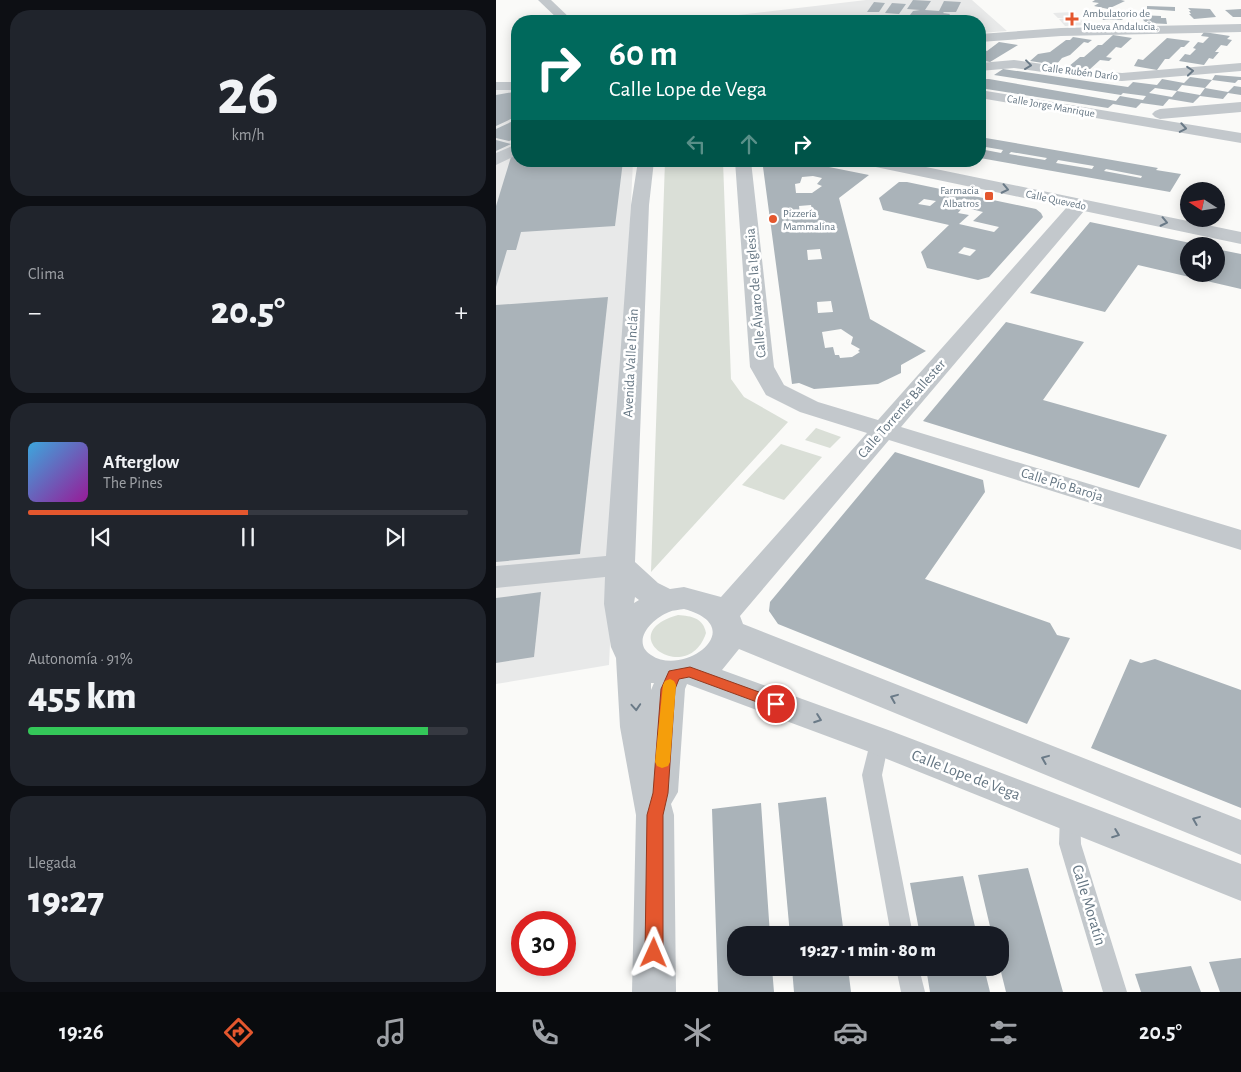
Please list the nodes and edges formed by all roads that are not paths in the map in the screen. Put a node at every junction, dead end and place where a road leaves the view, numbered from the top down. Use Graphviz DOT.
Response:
graph roads {
  1 [pos="544,0"];
  2 [pos="560,15"];
  3 [pos="1241,28"];
  4 [pos="986,38"];
  5 [pos="986,67"];
  6 [pos="1241,67"];
  7 [pos="496,86"];
  8 [pos="511,86"];
  9 [pos="986,95"];
  10 [pos="1241,107"];
  11 [pos="1123,118"];
  12 [pos="1241,138"];
  13 [pos="511,151"];
  14 [pos="496,160"];
  15 [pos="645,167"];
  16 [pos="748,167"];
  17 [pos="900,167"];
  18 [pos="961,167"];
  19 [pos="1080,204"];
  20 [pos="1180,209"];
  21 [pos="1225,218"];
  22 [pos="1241,221"];
  23 [pos="1241,238"];
  24 [pos="884,429"];
  25 [pos="1241,540"];
  26 [pos="620,565"];
  27 [pos="496,577"];
  28 [pos="667,600"];
  29 [pos="727,623"];
  30 [pos="630,649"];
  31 [pos="682,673"];
  32 [pos="879,741"];
  33 [pos="655,815"];
  34 [pos="1070,816"];
  35 [pos="1241,838"];
  36 [pos="1241,883"];
  37 [pos="900,926"];
  38 [pos="910,976"];
  39 [pos="654,992"];
  40 [pos="913,992"];
  41 [pos="1115,992"];
  1 -- 2 [label="street"];
  3 -- 4 [label="street"];
  5 -- 6 [label="street, Calle Rubén Darío, one-way"];
  7 -- 8 [label="street"];
  9 -- 11 [label="street, Calle Jorge Manrique"];
  10 -- 11 [label="street, Calle Jorge Manrique"];
  11 -- 12 [label="street, Calle Jorge Manrique, one-way"];
  13 -- 14 [label="street"];
  15 -- 26 [label="street, Avenida Valle Inclán"];
  16 -- 24 [label="street, Calle Álvaro de la Iglesia"];
  17 -- 19 [label="street, Calle Quevedo, one-way"];
  18 -- 20 [label="street, Calle Quevedo"];
  19 -- 23 [label="street, Calle Quevedo, one-way"];
  19 -- 24 [label="street, Calle Torrente Ballester"];
  21 -- 22 [label="street"];
  24 -- 25 [label="street, Calle Pío Baroja"];
  24 -- 29 [label="street, Calle Torrente Ballester"];
  26 -- 27 [label="street"];
  26 -- 28 [label="street"];
  26 -- 30 [label="street, Avenida Valle Inclán"];
  28 -- 29 [label="street"];
  28 -- 30 [label="street"];
  29 -- 31 [label="street"];
  35 -- 29 [label="street, one-way"];
  30 -- 31 [label="street"];
  30 -- 33 [label="street, Avenida Valle Inclán, one-way"];
  31 -- 32 [label="street, Calle Lope de Vega, one-way"];
  31 -- 33 [label="street"];
  32 -- 34 [label="street, Calle Lope de Vega"];
  32 -- 37 [label="lane"];
  33 -- 39 [label="street"];
  34 -- 36 [label="street, Calle Lope de Vega, one-way"];
  34 -- 41 [label="lane, Calle Moratín"];
  38 -- 40 [label="lane"];
}
